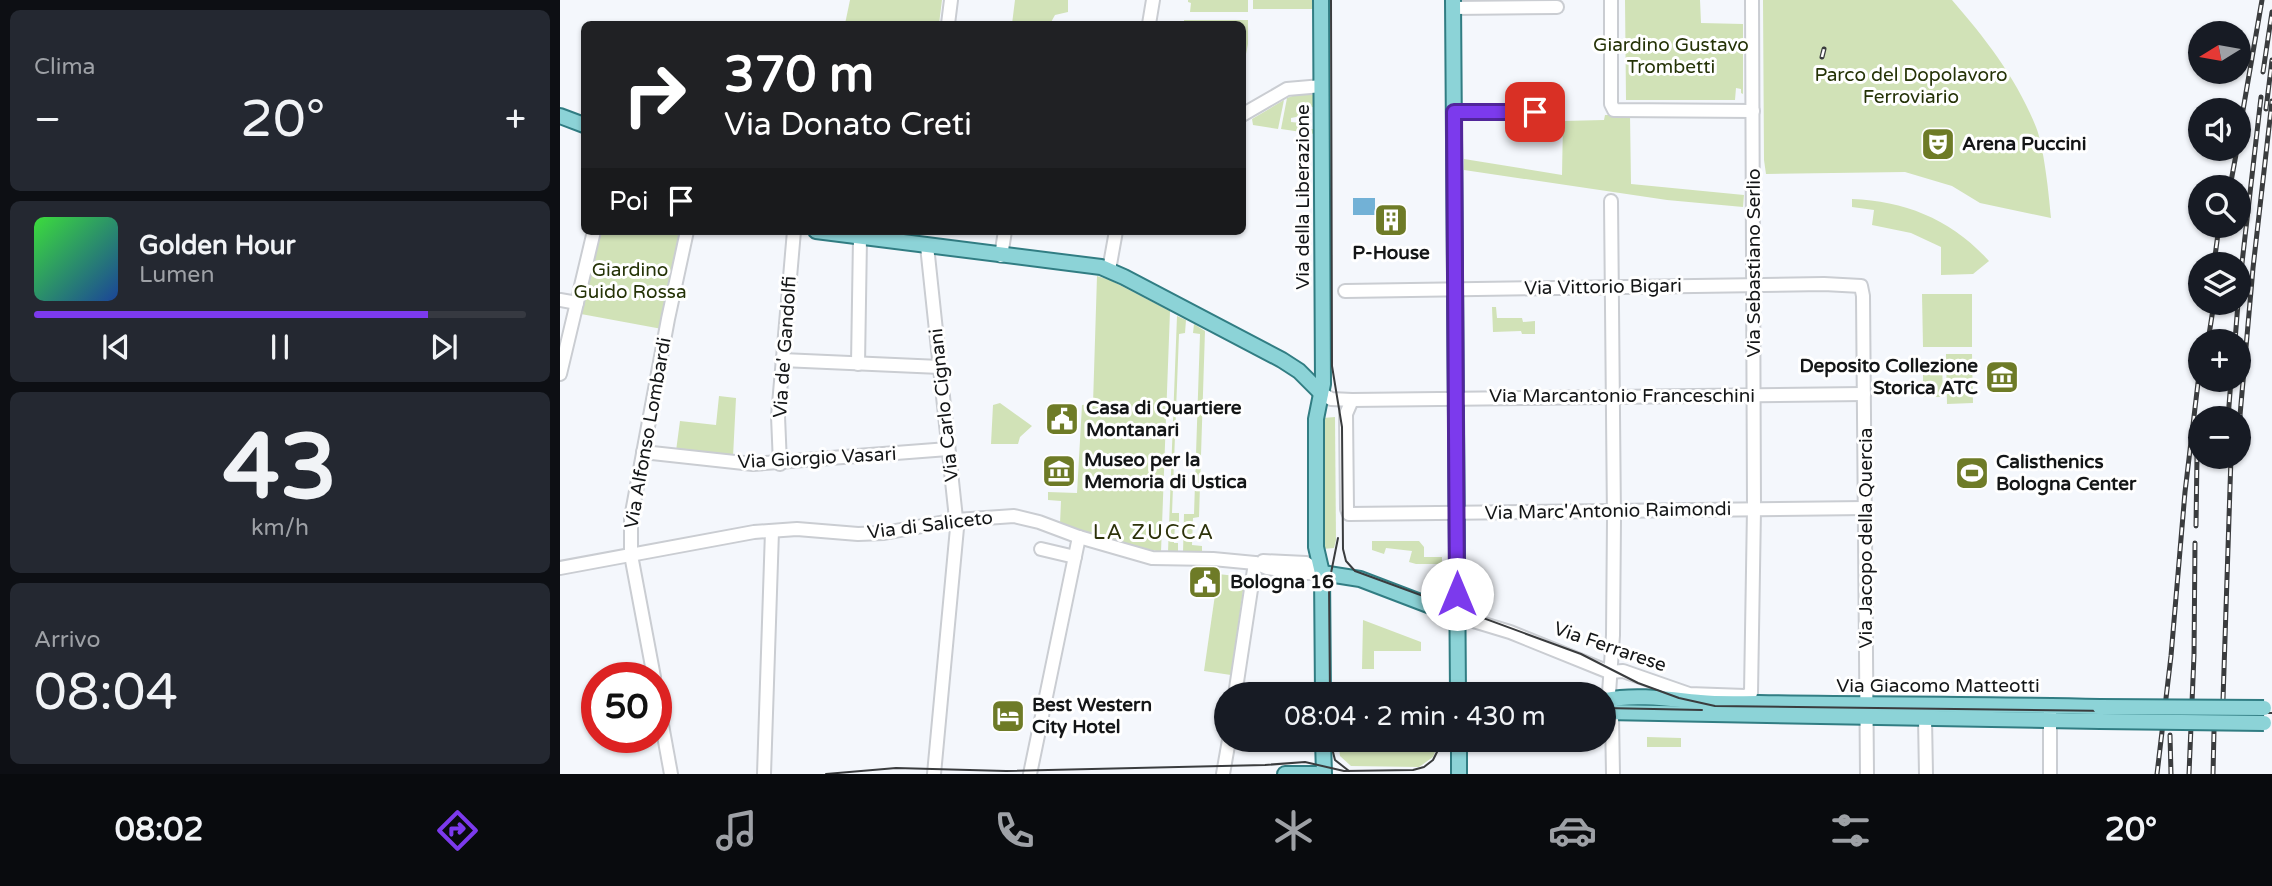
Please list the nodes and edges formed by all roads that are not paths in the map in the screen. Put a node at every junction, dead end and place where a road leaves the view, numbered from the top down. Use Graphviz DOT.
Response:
graph roads {
  1 [pos="951,0"];
  2 [pos="1153,0"];
  3 [pos="1321,0"];
  4 [pos="1611,0"];
  5 [pos="1752,0"];
  6 [pos="1453,4"];
  7 [pos="1557,6"];
  8 [pos="948,21"];
  9 [pos="1150,21"];
  10 [pos="1322,86"];
  11 [pos="1753,111"];
  12 [pos="1454,112"];
  13 [pos="1557,112"];
  14 [pos="1246,113"];
  15 [pos="560,116"];
  16 [pos="581,124"];
  17 [pos="1611,201"];
  18 [pos="593,235"];
  19 [pos="686,235"];
  20 [pos="794,235"];
  21 [pos="1004,235"];
  22 [pos="1115,235"];
  23 [pos="867,236"];
  24 [pos="926,241"];
  25 [pos="1001,256"];
  26 [pos="1109,270"];
  27 [pos="1754,285"];
  28 [pos="1861,286"];
  29 [pos="1613,287"];
  30 [pos="1456,289"];
  31 [pos="1345,290"];
  32 [pos="560,300"];
  33 [pos="577,303"];
  34 [pos="1265,352"];
  35 [pos="1323,359"];
  36 [pos="782,360"];
  37 [pos="858,363"];
  38 [pos="940,367"];
  39 [pos="1299,371"];
  40 [pos="560,374"];
  41 [pos="1864,394"];
  42 [pos="1754,396"];
  43 [pos="1614,397"];
  44 [pos="1457,399"];
  45 [pos="1319,400"];
  46 [pos="1352,400"];
  47 [pos="948,449"];
  48 [pos="643,452"];
  49 [pos="780,464"];
  50 [pos="1866,508"];
  51 [pos="1754,509"];
  52 [pos="1614,511"];
  53 [pos="1456,513"];
  54 [pos="957,520"];
  55 [pos="772,531"];
  56 [pos="1079,537"];
  57 [pos="1041,549"];
  58 [pos="631,555"];
  59 [pos="1075,557"];
  60 [pos="1255,563"];
  61 [pos="560,568"];
  62 [pos="1322,573"];
  63 [pos="1457,616"];
  64 [pos="650,662"];
  65 [pos="1609,672"];
  66 [pos="1238,682"];
  67 [pos="1323,682"];
  68 [pos="1458,682"];
  69 [pos="1609,682"];
  70 [pos="1685,693"];
  71 [pos="1616,706"];
  72 [pos="2050,706"];
  73 [pos="1867,711"];
  74 [pos="2100,714"];
  75 [pos="2268,716"];
  76 [pos="1925,718"];
  77 [pos="2050,722"];
  78 [pos="1226,752"];
  79 [pos="1323,752"];
  80 [pos="1459,752"];
  81 [pos="1611,752"];
  82 [pos="667,753"];
  83 [pos="671,774"];
  84 [pos="764,774"];
  85 [pos="934,774"];
  86 [pos="1030,774"];
  87 [pos="1223,774"];
  88 [pos="1285,774"];
  89 [pos="1316,774"];
  90 [pos="1324,774"];
  91 [pos="1459,774"];
  92 [pos="1613,774"];
  93 [pos="1867,774"];
  94 [pos="1926,774"];
  95 [pos="2050,774"];
  1 -- 8 [label="street"];
  2 -- 9 [label="street"];
  3 -- 10 [label="main road, Via della Liberazione"];
  4 -- 11 [label="street"];
  5 -- 11 [label="street, Via Sebastiano Serlio"];
  6 -- 7 [label="street"];
  6 -- 12 [label="main road"];
  10 -- 14 [label="street"];
  10 -- 35 [label="main road, Via della Liberazione"];
  11 -- 27 [label="street, Via Sebastiano Serlio"];
  12 -- 13 [label="street"];
  12 -- 30 [label="main road"];
  15 -- 16 [label="main road"];
  17 -- 29 [label="street"];
  18 -- 33 [label="street"];
  19 -- 48 [label="street, Via Alfonso Lombardi"];
  20 -- 36 [label="street, Via de' Gandolfi"];
  21 -- 25 [label="street"];
  22 -- 26 [label="street"];
  23 -- 24 [label="main road"];
  23 -- 37 [label="street"];
  24 -- 25 [label="main road"];
  24 -- 38 [label="street, Via Carlo Cignani"];
  25 -- 26 [label="main road"];
  26 -- 34 [label="main road"];
  27 -- 28 [label="street, Via Vittorio Bigari"];
  27 -- 29 [label="street, Via Vittorio Bigari"];
  27 -- 42 [label="street, Via Sebastiano Serlio"];
  28 -- 41 [label="street, Via Jacopo della Quercia"];
  29 -- 30 [label="street, Via Vittorio Bigari"];
  29 -- 43 [label="street"];
  30 -- 31 [label="street, Via Vittorio Bigari"];
  30 -- 44 [label="main road"];
  32 -- 33 [label="street"];
  33 -- 40 [label="street"];
  34 -- 39 [label="main road"];
  34 -- 45 [label="main road"];
  35 -- 39 [label="main road"];
  35 -- 45 [label="main road, Via della Liberazione"];
  36 -- 37 [label="street"];
  36 -- 49 [label="street, Via de' Gandolfi"];
  37 -- 38 [label="street"];
  38 -- 47 [label="street, Via Carlo Cignani"];
  39 -- 45 [label="main road"];
  41 -- 42 [label="street, Via Marcantonio Franceschini"];
  41 -- 50 [label="street, Via Jacopo della Quercia"];
  42 -- 43 [label="street, Via Marcantonio Franceschini"];
  42 -- 51 [label="street, Via Sebastiano Serlio"];
  43 -- 44 [label="street, Via Marcantonio Franceschini"];
  43 -- 52 [label="street"];
  44 -- 46 [label="street, Via Marcantonio Franceschini"];
  44 -- 53 [label="main road"];
  45 -- 46 [label="street, Via Marcantonio Franceschini"];
  45 -- 62 [label="main road"];
  46 -- 53 [label="street, Via Marc'Antonio Raimondi"];
  47 -- 49 [label="street, Via Giorgio Vasari"];
  47 -- 54 [label="street, Via Carlo Cignani"];
  48 -- 49 [label="street, Via Giorgio Vasari"];
  48 -- 58 [label="street, Via Alfonso Lombardi"];
  50 -- 51 [label="street, Via Marc'Antonio Raimondi"];
  50 -- 73 [label="street, Via Jacopo della Quercia"];
  51 -- 52 [label="street, Via Marc'Antonio Raimondi"];
  51 -- 70 [label="street, Via Sebastiano Serlio"];
  52 -- 53 [label="street, Via Marc'Antonio Raimondi"];
  52 -- 65 [label="street"];
  53 -- 63 [label="main road"];
  54 -- 55 [label="street, Via di Saliceto"];
  54 -- 56 [label="street, Via di Saliceto"];
  54 -- 85 [label="street, Via Carlo Cignani"];
  55 -- 58 [label="street, Via di Saliceto"];
  55 -- 84 [label="street"];
  56 -- 59 [label="street"];
  56 -- 60 [label="street, Via di Saliceto"];
  57 -- 59 [label="street"];
  58 -- 61 [label="street, Via di Saliceto"];
  58 -- 64 [label="street, Via Alfonso Lombardi"];
  59 -- 86 [label="street"];
  60 -- 62 [label="street, Via di Saliceto"];
  60 -- 66 [label="street"];
  62 -- 63 [label="main road, Via Ferrarese"];
  62 -- 67 [label="main road"];
  63 -- 65 [label="street, Via Ferrarese"];
  63 -- 68 [label="main road"];
  65 -- 69 [label="street"];
  65 -- 70 [label="street, Via Ferrarese"];
  71 -- 73 [label="main road, Via Giacomo Matteotti"];
  72 -- 73 [label="main road, Via Giacomo Matteotti"];
  72 -- 74 [label="main road, Via Giacomo Matteotti"];
  72 -- 77 [label="street"];
  73 -- 76 [label="main road, Via Giacomo Matteotti"];
  73 -- 93 [label="street, Via Jacopo della Quercia"];
  74 -- 75 [label="main road, Via Giacomo Matteotti, bridge"];
  74 -- 77 [label="main road, Via Giacomo Matteotti"];
  76 -- 77 [label="main road, Via Giacomo Matteotti"];
  76 -- 94 [label="street, Via Giacomo Matteotti"];
  77 -- 95 [label="street"];
  78 -- 87 [label="street"];
  79 -- 90 [label="main road"];
  80 -- 91 [label="main road"];
  81 -- 92 [label="street"];
  82 -- 83 [label="street"];
  88 -- 89 [label="main road"];
}
